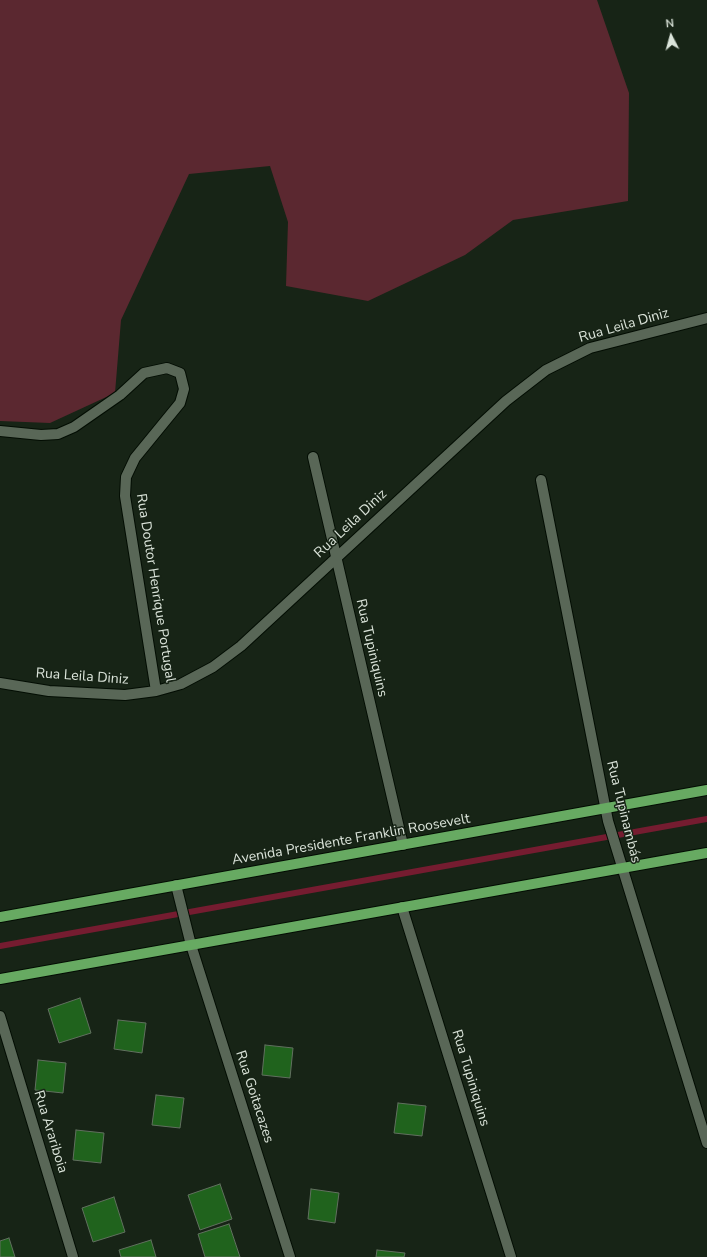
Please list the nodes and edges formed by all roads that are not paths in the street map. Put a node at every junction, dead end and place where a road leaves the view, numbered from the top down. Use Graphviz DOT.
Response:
graph roads {
  1 [pos="707,318"];
  2 [pos="0,431"];
  3 [pos="313,457"];
  4 [pos="541,480"];
  5 [pos="335,557"];
  6 [pos="0,683"];
  7 [pos="156,691"];
  8 [pos="707,790"];
  9 [pos="606,808"];
  10 [pos="403,845"];
  11 [pos="707,853"];
  12 [pos="622,868"];
  13 [pos="176,885"];
  14 [pos="402,908"];
  15 [pos="0,917"];
  16 [pos="191,945"];
  17 [pos="0,979"];
  18 [pos="0,1016"];
  19 [pos="707,1143"];
  20 [pos="73,1257"];
  21 [pos="290,1257"];
  22 [pos="511,1257"];
  1 -- 5 [label="street, Rua Leila Diniz"];
  2 -- 7 [label="street, Rua Doutor Henrique Portugal"];
  3 -- 5 [label="street, Rua Tupiniquins"];
  4 -- 9 [label="street, Rua Tupinambás"];
  5 -- 7 [label="street, Rua Leila Diniz"];
  5 -- 10 [label="street, Rua Tupiniquins"];
  6 -- 7 [label="street, Rua Leila Diniz"];
  8 -- 9 [label="main road, Avenida Presidente Franklin Roosevelt"];
  9 -- 10 [label="main road, Avenida Presidente Franklin Roosevelt"];
  9 -- 12 [label="street, Rua Tupinambás"];
  10 -- 13 [label="main road, Avenida Presidente Franklin Roosevelt"];
  11 -- 12 [label="main road"];
  12 -- 14 [label="main road"];
  12 -- 19 [label="street, Rua Tupinambás"];
  13 -- 15 [label="main road, Avenida Presidente Franklin Roosevelt"];
  13 -- 16 [label="street, Rua Goitacazes"];
  14 -- 16 [label="main road"];
  14 -- 22 [label="street, Rua Tupiniquins"];
  16 -- 17 [label="main road"];
  16 -- 21 [label="street, Rua Goitacazes"];
  18 -- 20 [label="street, Rua Arariboia"];
}
